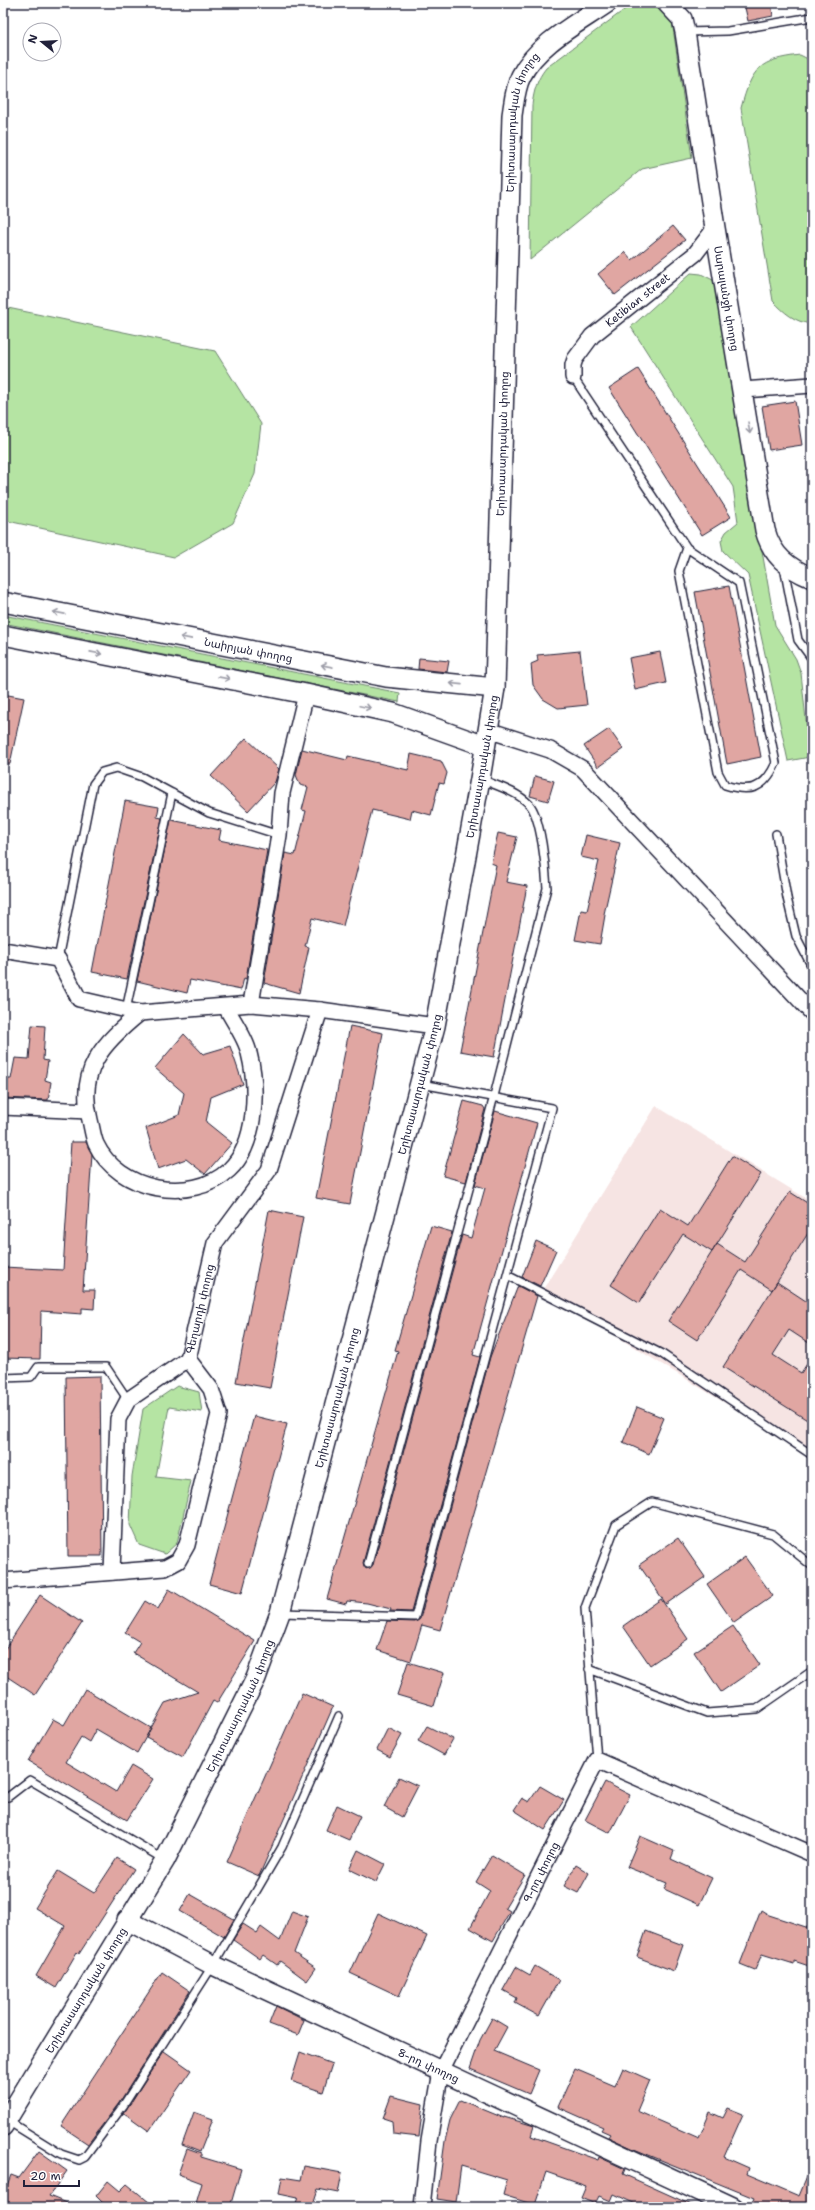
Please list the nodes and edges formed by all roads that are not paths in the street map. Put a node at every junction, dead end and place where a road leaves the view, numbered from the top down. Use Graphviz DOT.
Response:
graph roads {
  1 [pos="607,3"];
  2 [pos="667,3"];
  3 [pos="812,17"];
  4 [pos="685,32"];
  5 [pos="715,228"];
  6 [pos="574,377"];
  7 [pos="812,385"];
  8 [pos="743,390"];
  9 [pos="687,548"];
  10 [pos="783,563"];
  11 [pos="812,578"];
  12 [pos="3,602"];
  13 [pos="3,635"];
  14 [pos="812,659"];
  15 [pos="495,688"];
  16 [pos="306,694"];
  17 [pos="487,738"];
  18 [pos="480,779"];
  19 [pos="172,793"];
  20 [pos="776,834"];
  21 [pos="279,835"];
  22 [pos="3,950"];
  23 [pos="58,959"];
  24 [pos="812,967"];
  25 [pos="251,1004"];
  26 [pos="226,1007"];
  27 [pos="320,1010"];
  28 [pos="133,1012"];
  29 [pos="812,1013"];
  30 [pos="435,1026"];
  31 [pos="421,1084"];
  32 [pos="494,1096"];
  33 [pos="3,1106"];
  34 [pos="88,1111"];
  35 [pos="507,1275"];
  36 [pos="188,1359"];
  37 [pos="3,1378"];
  38 [pos="128,1400"];
  39 [pos="812,1455"];
  40 [pos="368,1564"];
  41 [pos="812,1566"];
  42 [pos="112,1572"];
  43 [pos="3,1581"];
  44 [pos="280,1613"];
  45 [pos="589,1669"];
  46 [pos="812,1671"];
  47 [pos="339,1716"];
  48 [pos="596,1760"];
  49 [pos="8,1797"];
  50 [pos="812,1854"];
  51 [pos="165,1860"];
  52 [pos="127,1920"];
  53 [pos="213,1965"];
  54 [pos="440,2071"];
  55 [pos="4,2123"];
  56 [pos="422,2207"];
  57 [pos="733,2207"];
  1 -- 15 [label="street, Երիտասարդական փողոց"];
  2 -- 4 [label="street, Սարալանջի փողոց"];
  3 -- 4 [label="lane"];
  4 -- 5 [label="street, Սարալանջի փողոց"];
  5 -- 6 [label="street, Ketibian street"];
  5 -- 8 [label="street, Սարալանջի փողոց"];
  6 -- 9 [label="lane"];
  7 -- 8 [label="street"];
  8 -- 10 [label="street, Սարալանջի փողոց, one-way"];
  9 -- 9 [label="lane"];
  10 -- 11 [label="street, Սարալանջի փողոց"];
  10 -- 14 [label="lane"];
  15 -- 12 [label="street, Նաիրյան փողոց, one-way"];
  13 -- 16 [label="street, one-way"];
  15 -- 17 [label="street, Երիտասարդական փողոց"];
  16 -- 17 [label="street, one-way"];
  16 -- 21 [label="street"];
  17 -- 18 [label="street, Երիտասարդական փողոց"];
  17 -- 29 [label="street"];
  18 -- 30 [label="street, Երիտասարդական փողոց"];
  18 -- 32 [label="lane"];
  19 -- 21 [label="lane"];
  19 -- 23 [label="lane"];
  19 -- 28 [label="lane"];
  20 -- 24 [label="lane"];
  21 -- 25 [label="street"];
  22 -- 23 [label="street"];
  23 -- 28 [label="street"];
  25 -- 26 [label="street"];
  25 -- 27 [label="street"];
  26 -- 28 [label="street"];
  26 -- 34 [label="street"];
  27 -- 30 [label="street"];
  27 -- 36 [label="street, Գեղարդի փողոց"];
  28 -- 34 [label="street"];
  30 -- 31 [label="street, Երիտասարդական փողոց"];
  31 -- 32 [label="lane"];
  31 -- 44 [label="street, Երիտասարդական փողոց"];
  32 -- 35 [label="lane"];
  32 -- 40 [label="lane"];
  33 -- 34 [label="street"];
  35 -- 39 [label="lane"];
  35 -- 44 [label="lane"];
  36 -- 38 [label="street"];
  36 -- 42 [label="street, Գեղարդի փողոց"];
  37 -- 38 [label="lane"];
  38 -- 42 [label="street"];
  41 -- 45 [label="lane"];
  42 -- 43 [label="street, Գեղարդի փողոց"];
  44 -- 51 [label="street, Երիտասարդական փողոց"];
  45 -- 46 [label="lane"];
  45 -- 48 [label="lane"];
  47 -- 53 [label="lane"];
  48 -- 50 [label="street"];
  48 -- 54 [label="street, 9-րդ փողոց"];
  49 -- 51 [label="lane"];
  51 -- 52 [label="street, Երիտասարդական փողոց"];
  52 -- 53 [label="street, 8-րդ փողոց"];
  52 -- 55 [label="street, Երիտասարդական փողոց"];
  53 -- 54 [label="street, 8-րդ փողոց"];
  53 -- 55 [label="lane"];
  54 -- 56 [label="street, 9-րդ փողոց"];
  54 -- 57 [label="street, 8-րդ փողոց"];
}
